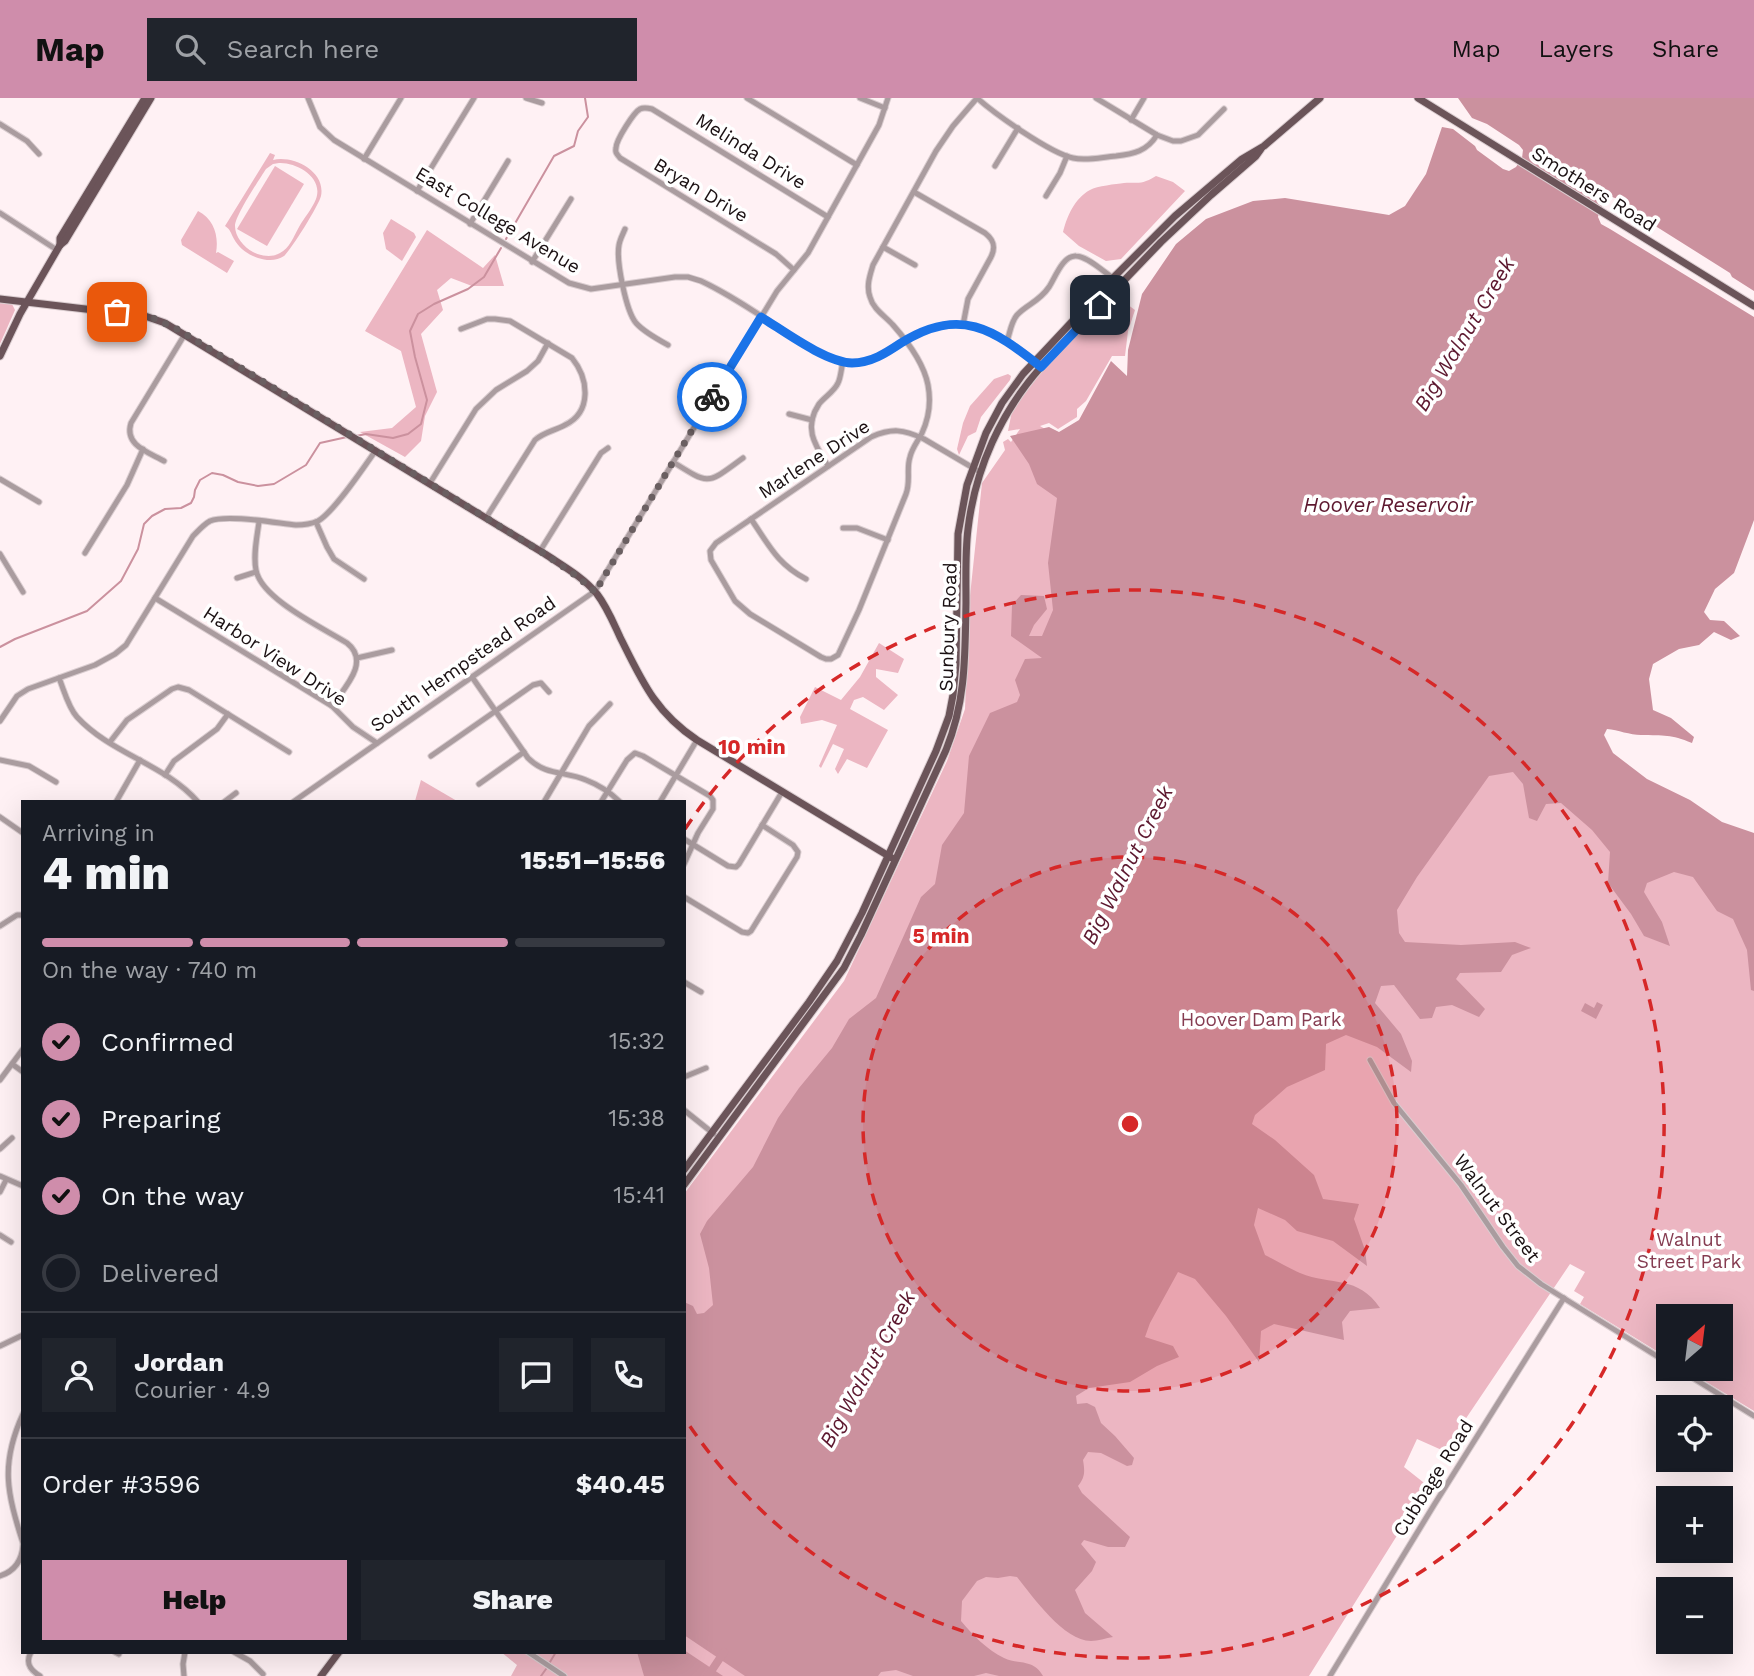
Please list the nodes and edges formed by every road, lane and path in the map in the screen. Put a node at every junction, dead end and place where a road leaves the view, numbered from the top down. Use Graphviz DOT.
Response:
graph roads {
  1 [pos="308,98"];
  2 [pos="401,98"];
  3 [pos="474,98"];
  4 [pos="526,98"];
  5 [pos="747,98"];
  6 [pos="860,98"];
  7 [pos="888,98"];
  8 [pos="977,98"];
  9 [pos="1096,98"];
  10 [pos="1144,98"];
  11 [pos="1320,98"];
  12 [pos="1419,98"];
  13 [pos="147,101"];
  14 [pos="542,103"];
  15 [pos="885,108"];
  16 [pos="1224,109"];
  17 [pos="1131,120"];
  18 [pos="0,124"];
  19 [pos="626,127"];
  20 [pos="1018,128"];
  21 [pos="1157,135"];
  22 [pos="1264,146"];
  23 [pos="39,154"];
  24 [pos="1067,156"];
  25 [pos="364,159"];
  26 [pos="508,161"];
  27 [pos="857,165"];
  28 [pos="995,166"];
  29 [pos="417,191"];
  30 [pos="914,192"];
  31 [pos="1046,196"];
  32 [pos="571,199"];
  33 [pos="0,213"];
  34 [pos="828,217"];
  35 [pos="470,224"];
  36 [pos="625,229"];
  37 [pos="59,247"];
  38 [pos="883,247"];
  39 [pos="532,261"];
  40 [pos="915,265"];
  41 [pos="794,270"];
  42 [pos="1113,278"];
  43 [pos="623,285"];
  44 [pos="0,299"];
  45 [pos="26,303"];
  46 [pos="1754,306"];
  47 [pos="761,317"];
  48 [pos="963,325"];
  49 [pos="461,329"];
  50 [pos="185,334"];
  51 [pos="905,341"];
  52 [pos="1007,341"];
  53 [pos="548,344"];
  54 [pos="668,345"];
  55 [pos="0,356"];
  56 [pos="843,362"];
  57 [pos="1038,364"];
  58 [pos="594,377"];
  59 [pos="585,379"];
  60 [pos="789,414"];
  61 [pos="812,420"];
  62 [pos="919,437"];
  63 [pos="608,448"];
  64 [pos="143,449"];
  65 [pos="376,450"];
  66 [pos="743,458"];
  67 [pos="164,461"];
  68 [pos="673,462"];
  69 [pos="828,466"];
  70 [pos="976,470"];
  71 [pos="0,479"];
  72 [pos="430,483"];
  73 [pos="39,502"];
  74 [pos="486,517"];
  75 [pos="751,519"];
  76 [pos="259,522"];
  77 [pos="316,522"];
  78 [pos="843,528"];
  79 [pos="888,540"];
  80 [pos="540,551"];
  81 [pos="85,553"];
  82 [pos="0,554"];
  83 [pos="256,572"];
  84 [pos="237,578"];
  85 [pos="364,579"];
  86 [pos="806,579"];
  87 [pos="23,592"];
  88 [pos="595,592"];
  89 [pos="155,598"];
  90 [pos="392,650"];
  91 [pos="357,658"];
  92 [pos="472,677"];
  93 [pos="59,678"];
  94 [pos="549,692"];
  95 [pos="610,704"];
  96 [pos="332,706"];
  97 [pos="495,711"];
  98 [pos="228,714"];
  99 [pos="0,721"];
  100 [pos="696,740"];
  101 [pos="110,742"];
  102 [pos="377,743"];
  103 [pos="289,752"];
  104 [pos="524,752"];
  105 [pos="431,756"];
  106 [pos="0,760"];
  107 [pos="140,760"];
  108 [pos="560,774"];
  109 [pos="165,775"];
  110 [pos="675,775"];
  111 [pos="56,782"];
  112 [pos="479,784"];
  113 [pos="608,791"];
  114 [pos="782,792"];
  115 [pos="236,793"];
  116 [pos="117,800"];
  117 [pos="196,800"];
  118 [pos="227,800"];
  119 [pos="296,800"];
  120 [pos="545,800"];
  121 [pos="602,800"];
  122 [pos="618,800"];
  123 [pos="661,800"];
  124 [pos="0,817"];
  125 [pos="762,825"];
  126 [pos="21,832"];
  127 [pos="686,840"];
  128 [pos="694,845"];
  129 [pos="892,858"];
  130 [pos="686,860"];
  131 [pos="686,898"];
  132 [pos="21,915"];
  133 [pos="0,924"];
  134 [pos="686,983"];
  135 [pos="701,992"];
  136 [pos="21,1052"];
  137 [pos="1370,1060"];
  138 [pos="12,1064"];
  139 [pos="706,1068"];
  140 [pos="21,1071"];
  141 [pos="686,1076"];
  142 [pos="0,1080"];
  143 [pos="686,1112"];
  144 [pos="716,1135"];
  145 [pos="12,1138"];
  146 [pos="0,1149"];
  147 [pos="687,1173"];
  148 [pos="3,1178"];
  149 [pos="21,1185"];
  150 [pos="0,1192"];
  151 [pos="0,1235"];
  152 [pos="11,1242"];
  153 [pos="1564,1298"];
  154 [pos="21,1336"];
  155 [pos="0,1346"];
  156 [pos="1656,1356"];
  157 [pos="1698,1381"];
  158 [pos="1754,1416"];
  159 [pos="21,1417"];
  160 [pos="20,1527"];
  161 [pos="21,1559"];
  162 [pos="0,1576"];
  163 [pos="30,1654"];
  164 [pos="185,1654"];
  165 [pos="238,1654"];
  166 [pos="338,1654"];
  167 [pos="531,1654"];
  168 [pos="263,1675"];
  169 [pos="40,1676"];
  170 [pos="184,1676"];
  171 [pos="321,1676"];
  172 [pos="564,1676"];
  173 [pos="1330,1676"];
  1 -- 25 [label="street, East College Avenue"];
  2 -- 25 [label="street"];
  3 -- 29 [label="street"];
  4 -- 14 [label="street"];
  5 -- 27 [label="street"];
  6 -- 15 [label="street"];
  7 -- 15 [label="street, South Hempstead Road"];
  8 -- 20 [label="street"];
  8 -- 30 [label="street"];
  9 -- 17 [label="street"];
  10 -- 17 [label="street"];
  11 -- 22 [label="main road, Sunbury Road"];
  12 -- 46 [label="main road, Smothers Road"];
  13 -- 37 [label="main road"];
  15 -- 27 [label="street, South Hempstead Road"];
  16 -- 21 [label="street"];
  17 -- 21 [label="street"];
  18 -- 23 [label="street"];
  19 -- 34 [label="street, Melinda Drive"];
  19 -- 41 [label="street, Bryan Drive"];
  20 -- 24 [label="street"];
  20 -- 28 [label="street"];
  21 -- 24 [label="street"];
  22 -- 42 [label="main road, Sunbury Road"];
  22 -- 57 [label="main road, Sunbury Road"];
  24 -- 31 [label="street"];
  25 -- 29 [label="street, East College Avenue"];
  26 -- 35 [label="street"];
  27 -- 34 [label="street, South Hempstead Road"];
  29 -- 35 [label="street, East College Avenue"];
  30 -- 38 [label="street"];
  30 -- 48 [label="street"];
  32 -- 39 [label="street"];
  33 -- 37 [label="street"];
  34 -- 41 [label="street, South Hempstead Road"];
  35 -- 39 [label="street, East College Avenue"];
  36 -- 43 [label="street"];
  37 -- 45 [label="main road"];
  38 -- 40 [label="street"];
  38 -- 51 [label="street"];
  39 -- 43 [label="street, East College Avenue"];
  41 -- 47 [label="street, South Hempstead Road"];
  42 -- 52 [label="street"];
  42 -- 57 [label="main road, Sunbury Road"];
  43 -- 47 [label="street, East College Avenue"];
  43 -- 54 [label="street"];
  44 -- 45 [label="main road"];
  45 -- 50 [label="main road"];
  45 -- 55 [label="main road"];
  47 -- 56 [label="street, East College Avenue"];
  47 -- 68 [label="street, South Hempstead Road"];
  48 -- 51 [label="street"];
  48 -- 52 [label="street"];
  49 -- 53 [label="street"];
  50 -- 64 [label="street"];
  50 -- 65 [label="main road"];
  51 -- 56 [label="street"];
  51 -- 62 [label="street"];
  52 -- 57 [label="street"];
  53 -- 59 [label="street"];
  53 -- 72 [label="street"];
  56 -- 61 [label="street"];
  57 -- 70 [label="main road, Sunbury Road"];
  58 -- 59 [label="street"];
  59 -- 74 [label="street"];
  60 -- 61 [label="street"];
  61 -- 69 [label="street"];
  62 -- 69 [label="street, Marlene Drive"];
  62 -- 70 [label="street, Marlene Drive"];
  62 -- 79 [label="street"];
  63 -- 80 [label="street"];
  64 -- 67 [label="street"];
  64 -- 81 [label="street"];
  65 -- 72 [label="main road"];
  65 -- 77 [label="street"];
  66 -- 68 [label="street"];
  68 -- 88 [label="street, South Hempstead Road"];
  69 -- 75 [label="street, Marlene Drive"];
  70 -- 129 [label="main road, Sunbury Road"];
  70 -- 129 [label="main road, Sunbury Road"];
  71 -- 73 [label="street"];
  72 -- 74 [label="main road"];
  74 -- 80 [label="main road"];
  75 -- 79 [label="street, Marlene Drive"];
  75 -- 86 [label="street"];
  76 -- 77 [label="street"];
  76 -- 83 [label="street"];
  76 -- 89 [label="street"];
  77 -- 85 [label="street"];
  78 -- 79 [label="street"];
  80 -- 88 [label="main road"];
  82 -- 87 [label="street"];
  83 -- 84 [label="street"];
  83 -- 91 [label="street"];
  88 -- 92 [label="street, South Hempstead Road"];
  88 -- 100 [label="main road"];
  89 -- 93 [label="street"];
  89 -- 96 [label="street, Harbor View Drive"];
  90 -- 91 [label="street"];
  91 -- 96 [label="street"];
  92 -- 97 [label="street"];
  92 -- 102 [label="street, South Hempstead Road"];
  93 -- 99 [label="street"];
  93 -- 101 [label="street"];
  94 -- 97 [label="street"];
  95 -- 108 [label="street"];
  96 -- 102 [label="street, Harbor View Drive"];
  97 -- 104 [label="street"];
  97 -- 105 [label="street"];
  98 -- 101 [label="street"];
  98 -- 103 [label="street"];
  98 -- 109 [label="street"];
  100 -- 110 [label="street"];
  100 -- 114 [label="main road"];
  101 -- 107 [label="street"];
  102 -- 119 [label="street, South Hempstead Road"];
  104 -- 108 [label="street"];
  104 -- 112 [label="street"];
  106 -- 111 [label="street"];
  107 -- 109 [label="street"];
  107 -- 116 [label="street"];
  108 -- 113 [label="street"];
  108 -- 120 [label="street"];
  109 -- 117 [label="street"];
  110 -- 113 [label="street"];
  110 -- 123 [label="street"];
  110 -- 128 [label="street"];
  113 -- 121 [label="street"];
  113 -- 122 [label="street"];
  114 -- 125 [label="street"];
  114 -- 129 [label="main road"];
  115 -- 118 [label="street"];
  124 -- 126 [label="street"];
  125 -- 128 [label="street"];
  125 -- 131 [label="street"];
  127 -- 128 [label="street"];
  128 -- 130 [label="street"];
  129 -- 144 [label="main road, Sunbury Road"];
  129 -- 144 [label="main road, Sunbury Road"];
  132 -- 133 [label="street"];
  134 -- 135 [label="street"];
  136 -- 138 [label="street"];
  137 -- 153 [label="street, Walnut Street"];
  138 -- 140 [label="street"];
  138 -- 142 [label="street"];
  139 -- 141 [label="street"];
  143 -- 144 [label="street"];
  144 -- 147 [label="main road, Sunbury Road"];
  145 -- 146 [label="street"];
  148 -- 149 [label="street"];
  148 -- 150 [label="street"];
  151 -- 152 [label="street"];
  153 -- 156 [label="street, Walnut Street"];
  153 -- 173 [label="street, Cubbage Road"];
  154 -- 155 [label="street"];
  157 -- 158 [label="street"];
  159 -- 160 [label="street"];
  161 -- 162 [label="street"];
  163 -- 169 [label="street"];
  164 -- 170 [label="street"];
  165 -- 168 [label="street"];
  166 -- 171 [label="main road"];
  167 -- 172 [label="street"];
}
